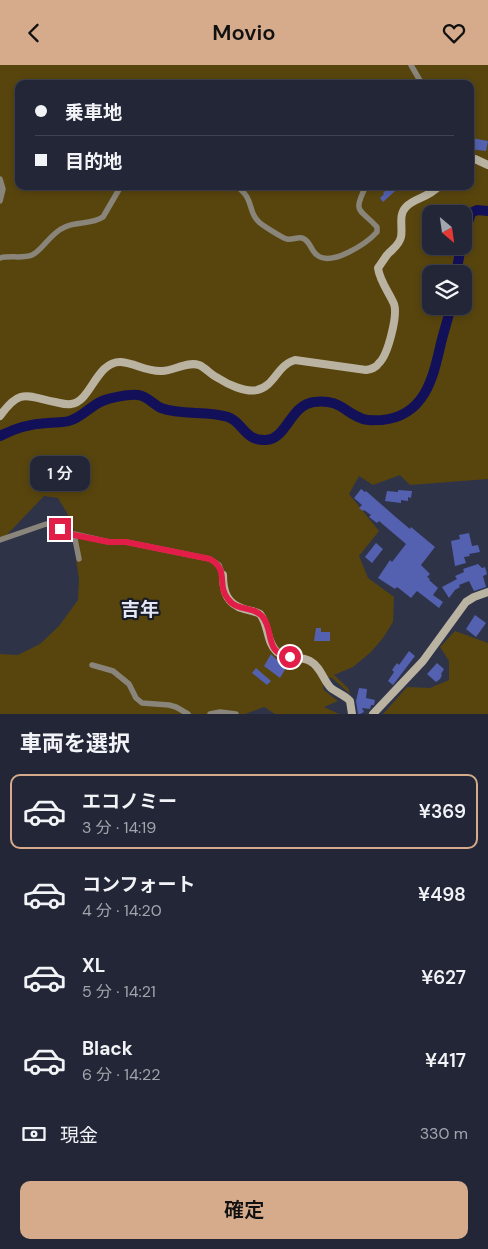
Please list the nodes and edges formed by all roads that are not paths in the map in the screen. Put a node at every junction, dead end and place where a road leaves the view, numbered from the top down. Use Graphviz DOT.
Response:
graph roads {
  1 [pos="411,65"];
  2 [pos="420,80"];
  3 [pos="474,159"];
  4 [pos="488,165"];
  5 [pos="0,179"];
  6 [pos="119,190"];
  7 [pos="241,190"];
  8 [pos="364,190"];
  9 [pos="434,190"];
  10 [pos="0,201"];
  11 [pos="0,258"];
  12 [pos="0,416"];
  13 [pos="74,535"];
  14 [pos="0,540"];
  15 [pos="79,559"];
  16 [pos="222,575"];
  17 [pos="488,592"];
  18 [pos="92,665"];
  19 [pos="188,714"];
  20 [pos="210,714"];
  21 [pos="236,714"];
  22 [pos="352,714"];
  23 [pos="373,714"];
  1 -- 2 [label="street"];
  3 -- 4 [label="main road"];
  5 -- 10 [label="street"];
  6 -- 11 [label="street"];
  7 -- 8 [label="street"];
  9 -- 12 [label="main road"];
  13 -- 14 [label="street"];
  13 -- 15 [label="street"];
  13 -- 16 [label="street"];
  16 -- 22 [label="main road"];
  17 -- 23 [label="main road"];
  18 -- 19 [label="street"];
  20 -- 21 [label="street"];
}
